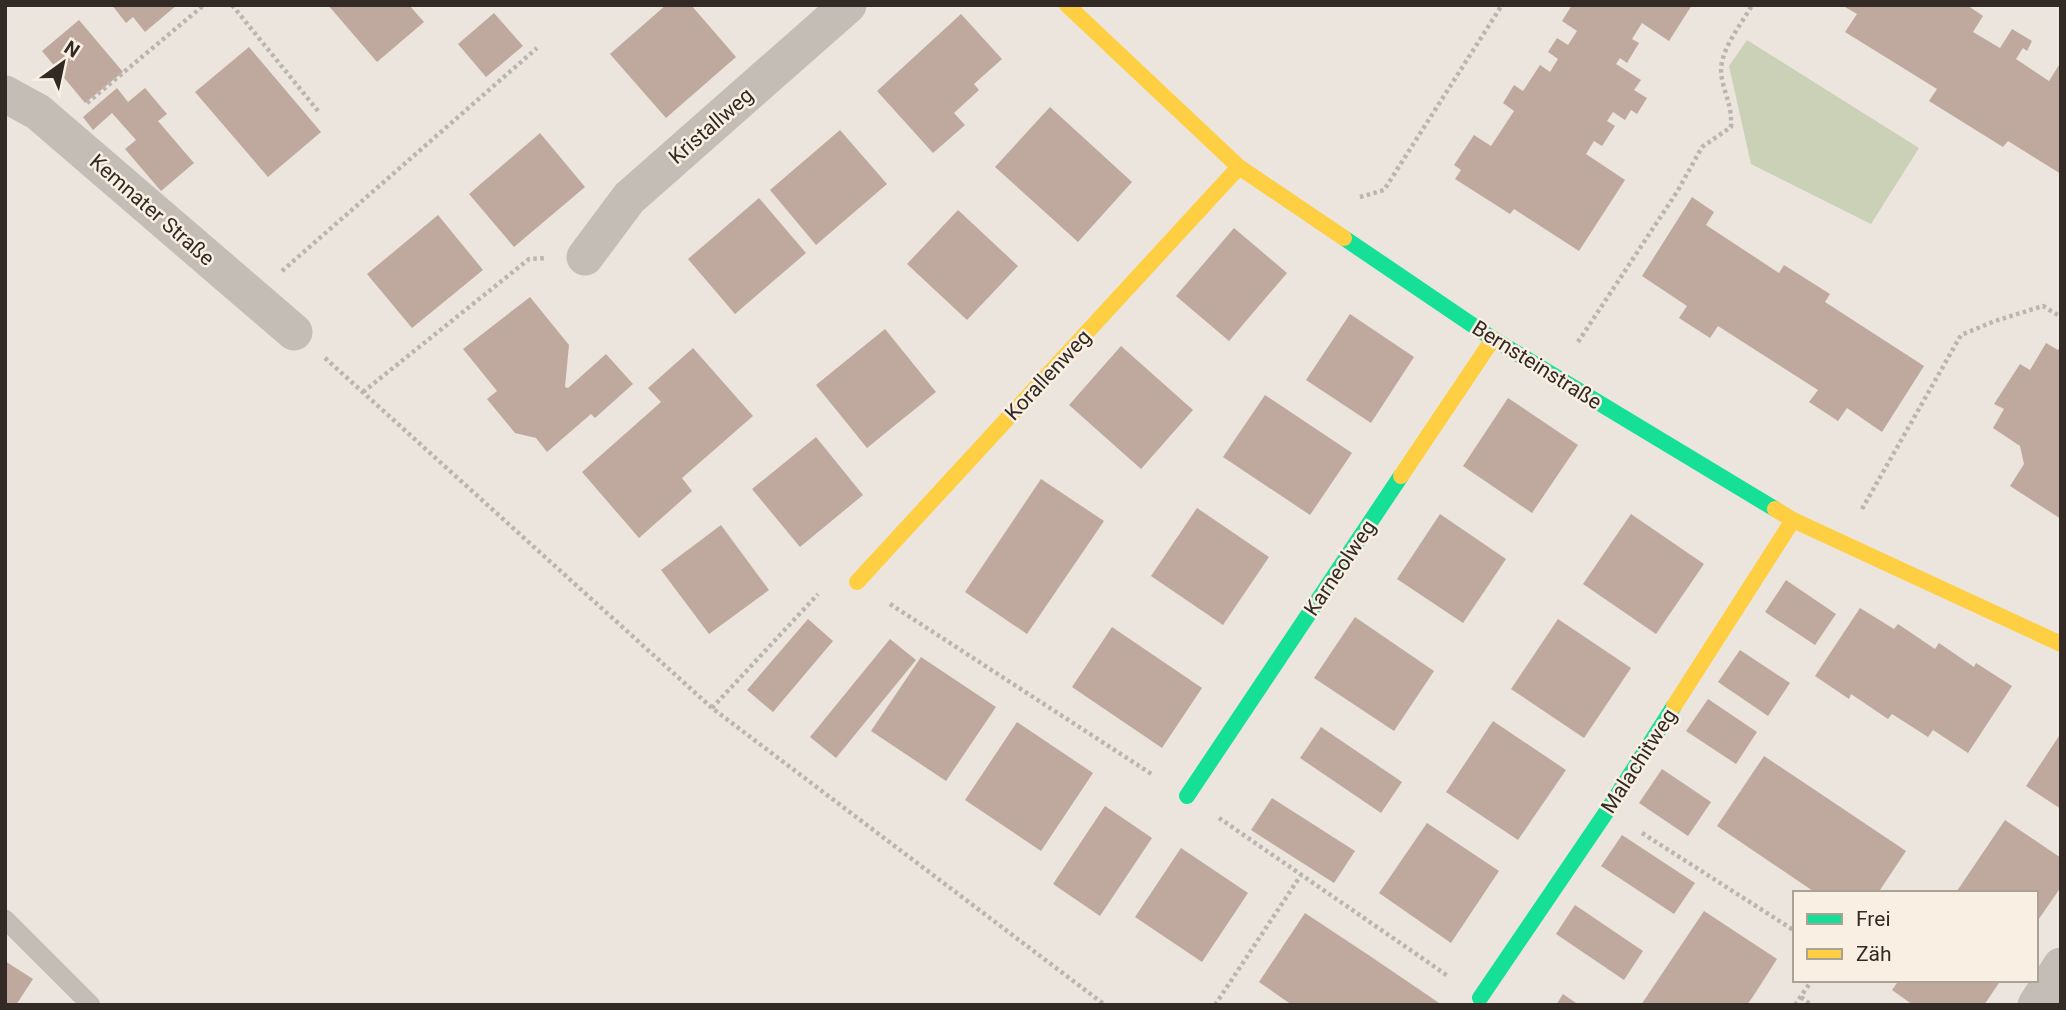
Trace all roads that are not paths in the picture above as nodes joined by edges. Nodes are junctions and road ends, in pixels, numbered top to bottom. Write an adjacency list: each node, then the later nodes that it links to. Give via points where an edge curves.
1 (848, 5): 5 (street, Kristallweg, via 629,198)
2 (1067, 5): 4 (street, Bernsteinstraße)
3 (5, 94): 6 (street, Kemnater Straße, via 38,112)
4 (1239, 167): 7 (street, Bernsteinstraße); 9 (street, Korallenweg)
5 (585, 257)
6 (294, 332)
7 (1493, 339): 8 (street, Bernsteinstraße); 11 (street, Karneolweg)
8 (1793, 520): 10 (street, Bernsteinstraße); 14 (street, Malachitweg, via 1607,811)
9 (857, 582)
10 (2061, 644)
11 (1186, 796)
12 (5, 919): 15 (lane)
13 (2061, 967): 16 (street)
14 (1480, 998)
15 (91, 1005)
16 (2036, 1005)

